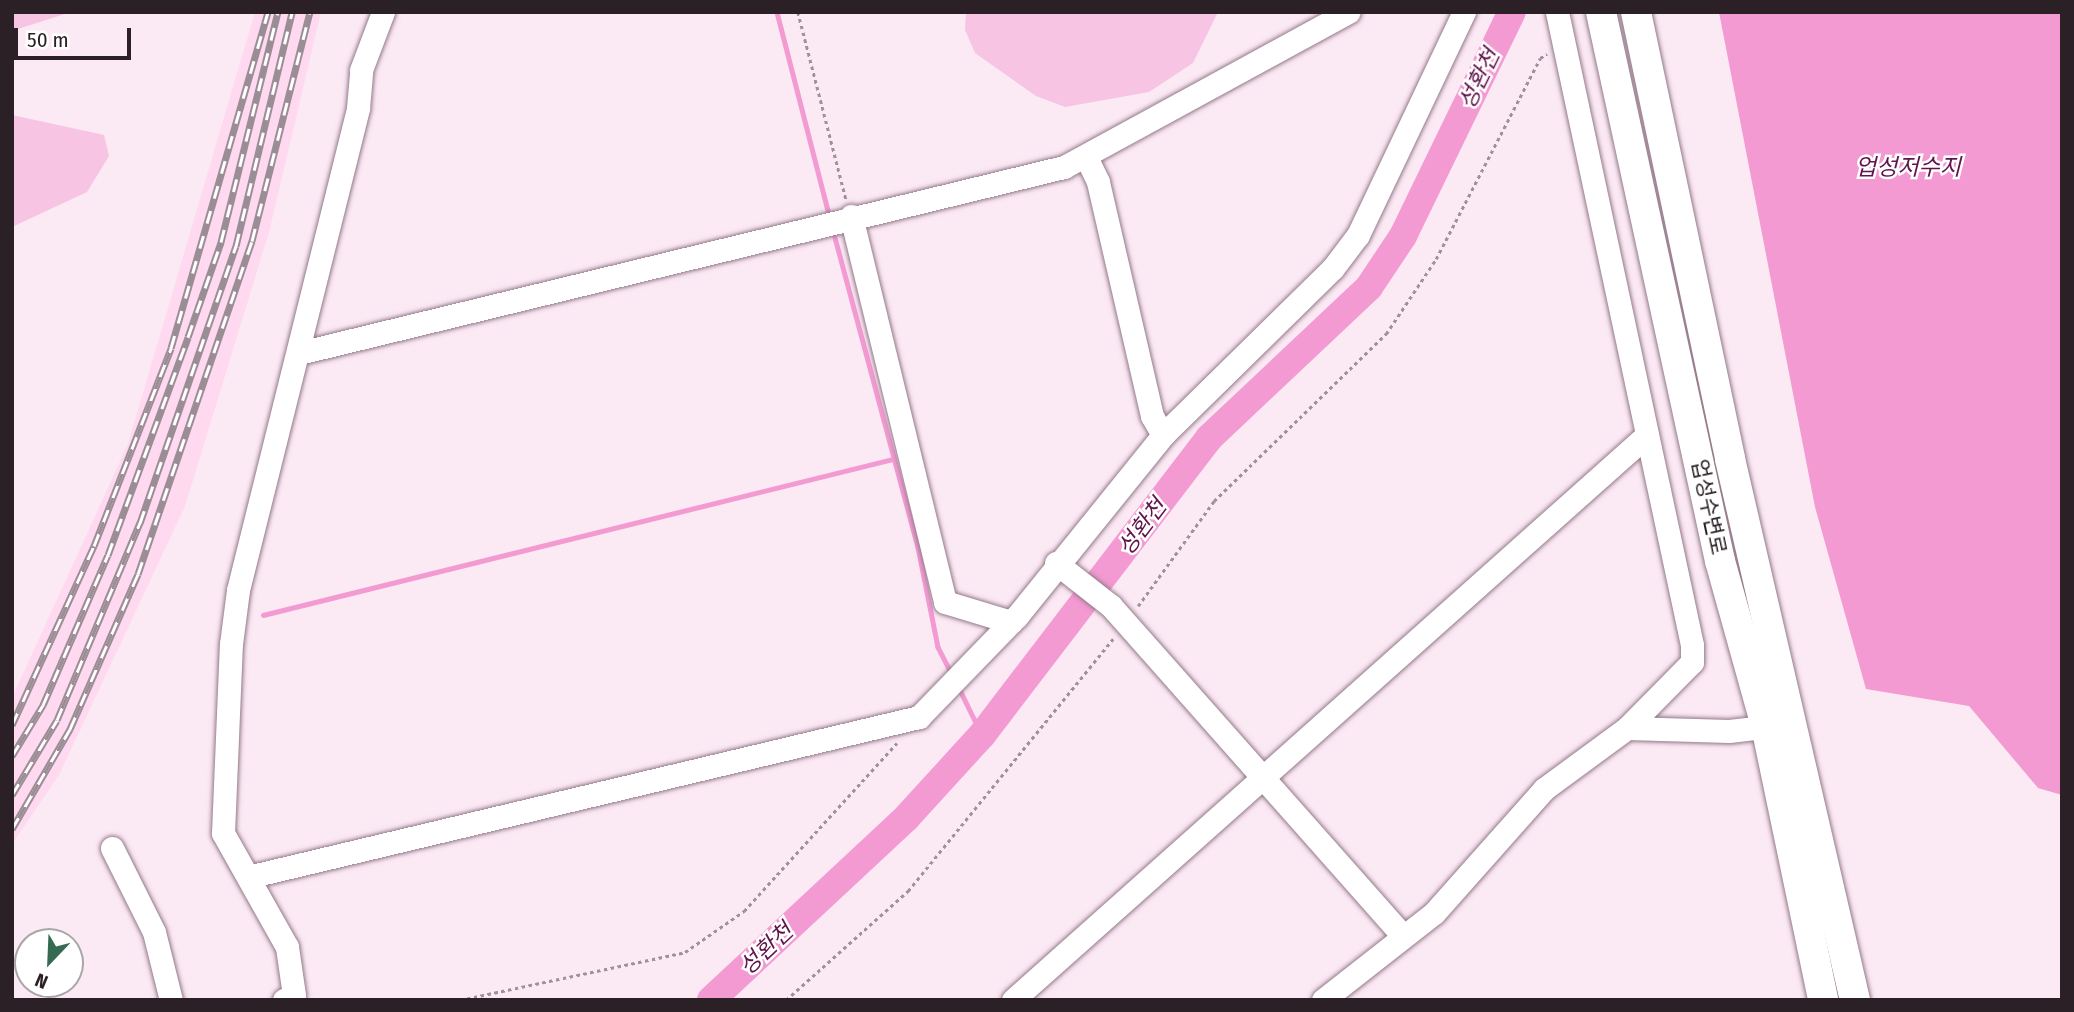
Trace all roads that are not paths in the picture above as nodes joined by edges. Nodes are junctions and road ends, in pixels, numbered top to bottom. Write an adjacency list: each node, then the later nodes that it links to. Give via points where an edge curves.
1 (383, 12): 9 (street, via 361,70 358,108)
2 (1348, 12): 7 (street)
3 (1464, 12): 10 (street, via 1358,235 1333,268)
4 (1558, 12): 11 (street)
5 (1601, 12): 14 (main road, 업성수변로, via 1720,561)
6 (1636, 12): 14 (main road, 업성수변로)
7 (1087, 159): 8 (street); 10 (street, via 1098,182 1152,416)
8 (837, 219): 9 (street); 13 (street, via 945,602)
9 (299, 353): 18 (street, via 238,590 231,643 223,824 229,851)
10 (1163, 435): 12 (street)
11 (1647, 435): 15 (street, via 1692,662); 16 (street)
12 (1056, 563): 13 (street); 16 (street, via 1118,614)
13 (1012, 622): 18 (street, via 932,708 909,722 897,720)
14 (1778, 725): 15 (street, via 1729,731); 24 (main road, 업성수변로); 25 (main road, 업성수변로, via 1818,824)
15 (1627, 728): 19 (street, via 1587,754 1516,815 1458,889)
16 (1263, 776): 19 (street); 22 (street)
17 (112, 848): 20 (street, via 154,932)
18 (252, 876): 21 (street, via 288,947 294,995)
19 (1402, 935): 23 (street)
20 (171, 1000)
21 (284, 1000)
22 (1013, 1000)
23 (1323, 1000)
24 (1823, 1000)
25 (1855, 1000)

